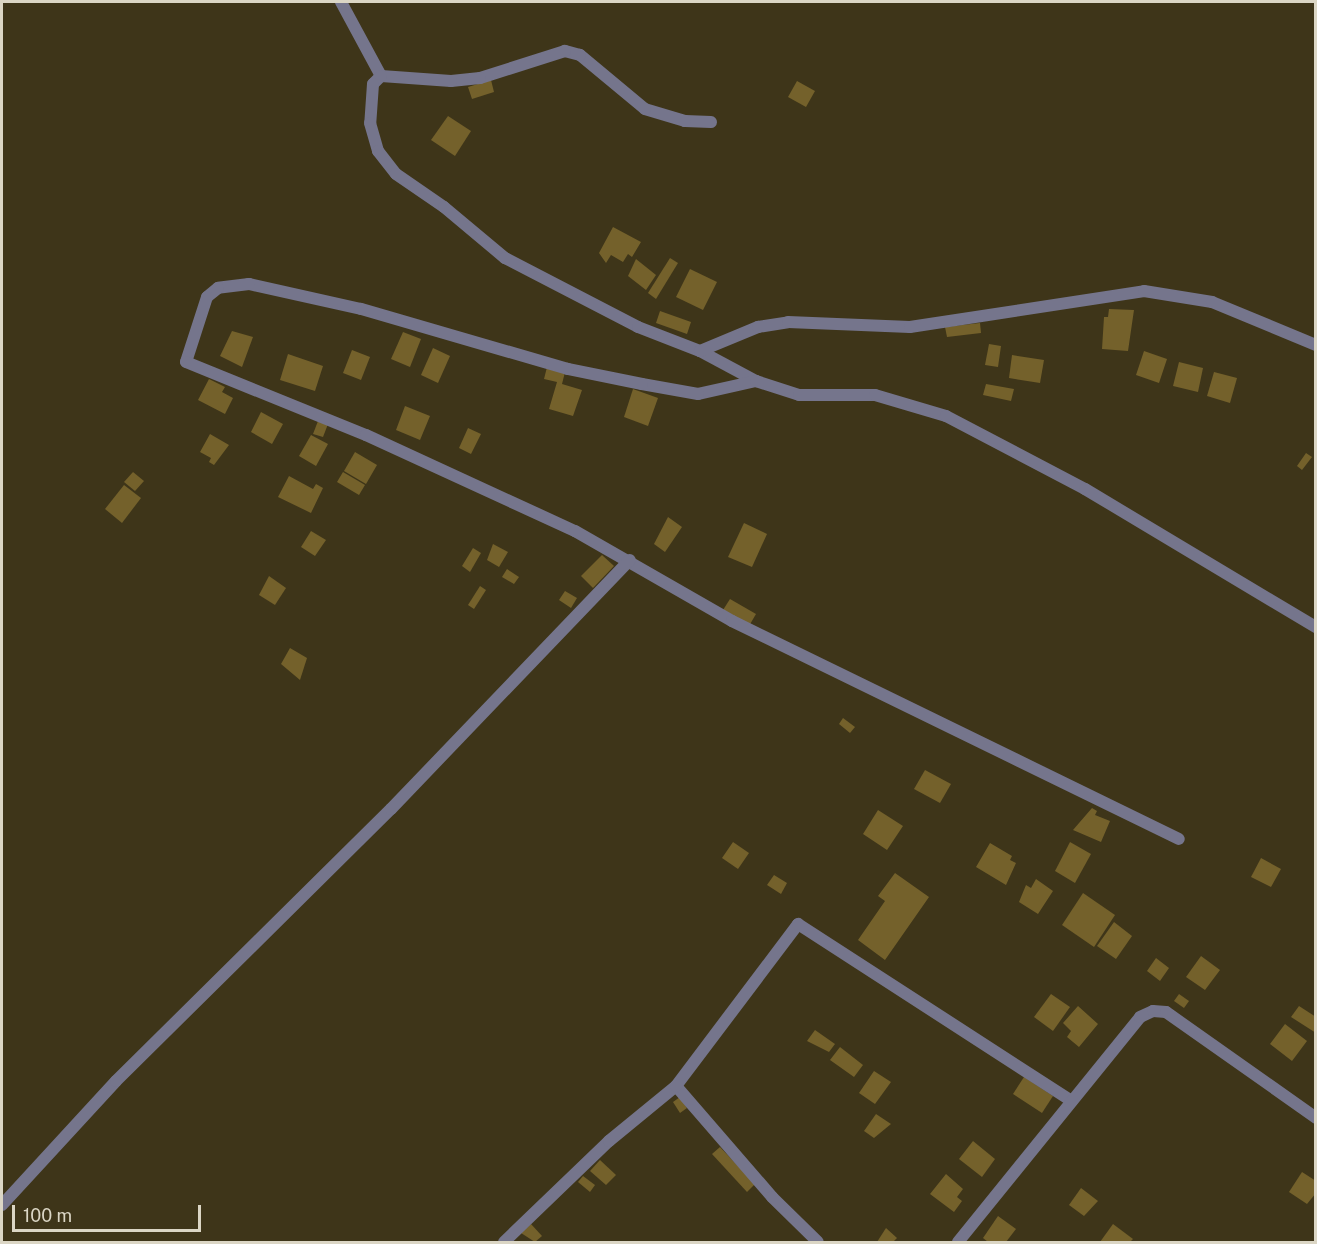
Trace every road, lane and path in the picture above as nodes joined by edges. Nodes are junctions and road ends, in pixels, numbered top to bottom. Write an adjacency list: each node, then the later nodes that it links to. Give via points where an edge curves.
1 (341, 2): 2 (street)
2 (381, 76): 3 (street, via 451,81 480,78 554,53 573,52 645,109 686,121); 5 (street, via 373,84 372,138 396,174 444,207 505,258 638,327)
3 (711, 122)
4 (1316, 345): 5 (street, via 1212,302 1144,291 910,327 788,322 758,327)
5 (700, 351): 6 (street)
6 (756, 381): 7 (street, via 710,393 681,391 568,369 292,292 230,284 207,297 186,362 366,435); 8 (street, via 799,395 875,395 946,416 1085,489)
7 (630, 560): 9 (street, via 732,621); 13 (street, via 391,809 116,1081)
8 (1316, 627)
9 (1179, 839)
10 (676, 1086): 11 (street, via 798,924); 14 (street, via 609,1141); 15 (street, via 771,1197)
11 (1072, 1101): 12 (street, via 1140,1017 1153,1011 1167,1012); 16 (street)
12 (1316, 1118)
13 (2, 1205)
14 (504, 1242)
15 (818, 1242)
16 (958, 1242)

